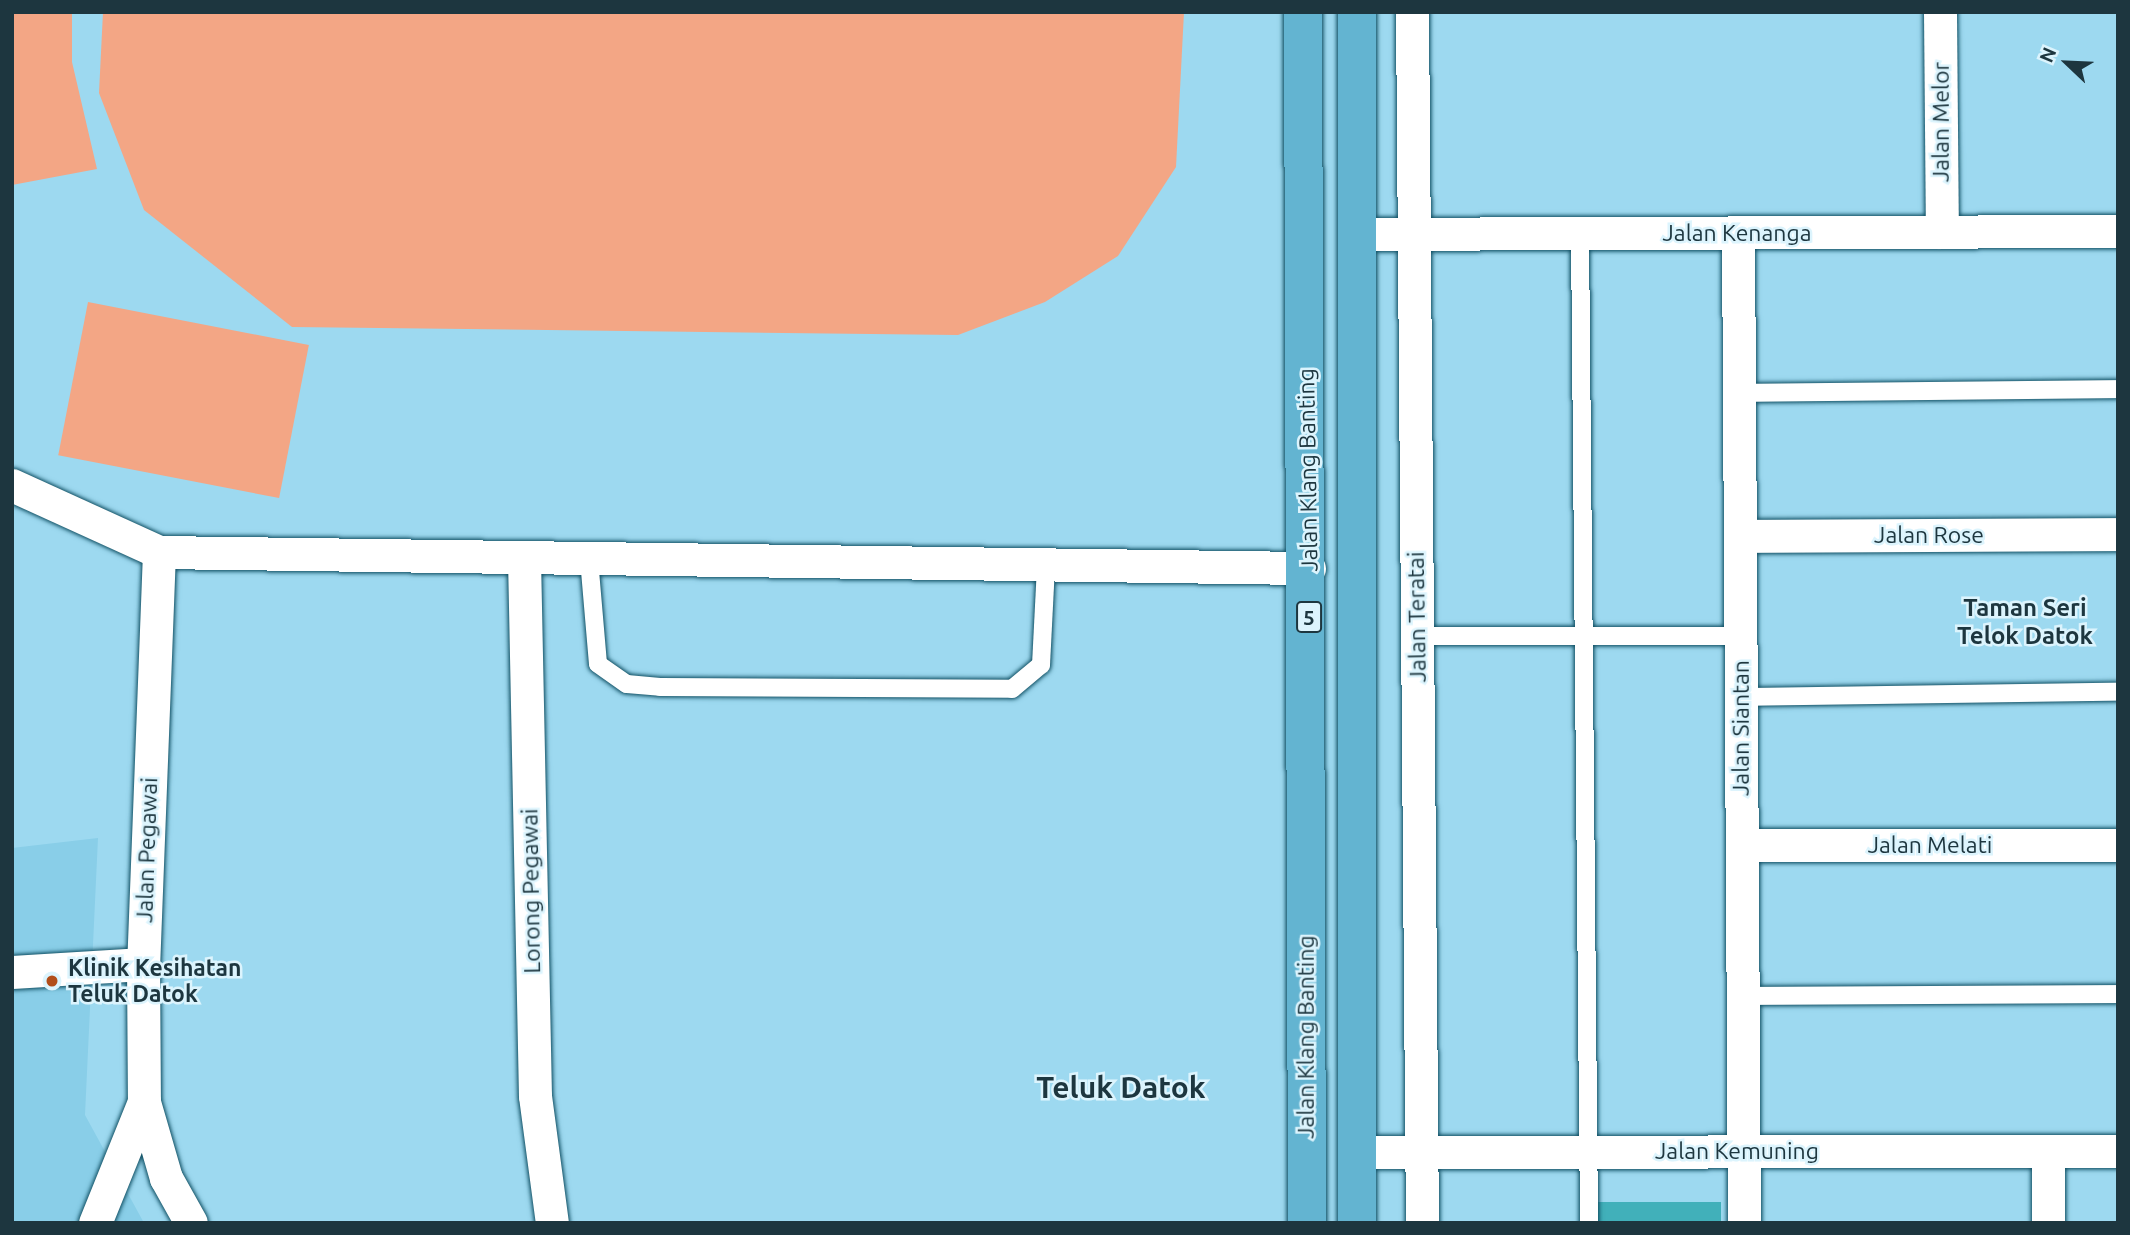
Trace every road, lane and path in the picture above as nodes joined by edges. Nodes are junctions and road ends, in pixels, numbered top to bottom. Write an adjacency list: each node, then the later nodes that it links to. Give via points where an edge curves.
1 (1303, 12): 20 (highway, Jalan Klang Banting / 5)
2 (1357, 12): 9 (highway, Jalan Klang Banting / 5)
3 (1412, 12): 10 (street, Jalan Teratai)
4 (1940, 12): 6 (street, Jalan Melor)
5 (2118, 231): 6 (street, Jalan Kenanga)
6 (1942, 232): 8 (street, Jalan Kenanga)
7 (1580, 233): 8 (street, Jalan Kenanga); 10 (street, Jalan Kenanga); 22 (lane)
8 (1738, 233): 12 (street, Jalan Siantan)
9 (1357, 234): 10 (street, Jalan Kenanga); 37 (highway, Jalan Klang Banting / 5)
10 (1412, 234): 21 (street, Jalan Teratai)
11 (2118, 389): 12 (lane)
12 (1739, 393): 15 (street, Jalan Siantan)
13 (12, 485): 16 (street)
14 (2118, 534): 15 (street, Jalan Rose)
15 (1740, 536): 23 (street, Jalan Siantan)
16 (159, 552): 17 (street); 28 (street, Jalan Pegawai)
17 (524, 558): 18 (street); 41 (street, Lorong Pegawai, via 534,1096)
18 (589, 559): 19 (street); 19 (lane, via 598,664 627,684 660,687 1012,689 1041,665)
19 (1046, 565): 20 (street)
20 (1310, 568): 42 (highway, Jalan Klang Banting / 5)
21 (1417, 636): 22 (lane); 33 (street, Jalan Teratai)
22 (1584, 636): 23 (lane); 34 (lane)
23 (1741, 636): 25 (street, Jalan Siantan)
24 (2118, 692): 25 (lane)
25 (1741, 697): 26 (street, Jalan Siantan)
26 (1742, 845): 27 (street, Jalan Melati); 31 (street, Jalan Siantan)
27 (2118, 845)
28 (143, 964): 29 (street); 32 (street, Jalan Pegawai)
29 (12, 972)
30 (2118, 994): 31 (lane)
31 (1743, 996): 35 (street, Jalan Siantan)
32 (144, 1102): 39 (street); 40 (street, Jalan Pegawai, via 166,1178)
33 (1422, 1151): 34 (street, Jalan Kemuning); 37 (street, Jalan Kemuning); 44 (street, Jalan Teratai)
34 (1588, 1151): 35 (street, Jalan Kemuning); 45 (lane)
35 (1744, 1151): 38 (street, Jalan Kemuning); 46 (street, Jalan Siantan)
36 (2118, 1151): 38 (street, Jalan Kemuning)
37 (1357, 1152): 43 (highway, Jalan Klang Banting / 5)
38 (2048, 1152): 47 (street)
39 (94, 1223)
40 (191, 1223)
41 (552, 1223)
42 (1307, 1223)
43 (1357, 1223)
44 (1422, 1223)
45 (1589, 1223)
46 (1744, 1223)
47 (2048, 1223)

